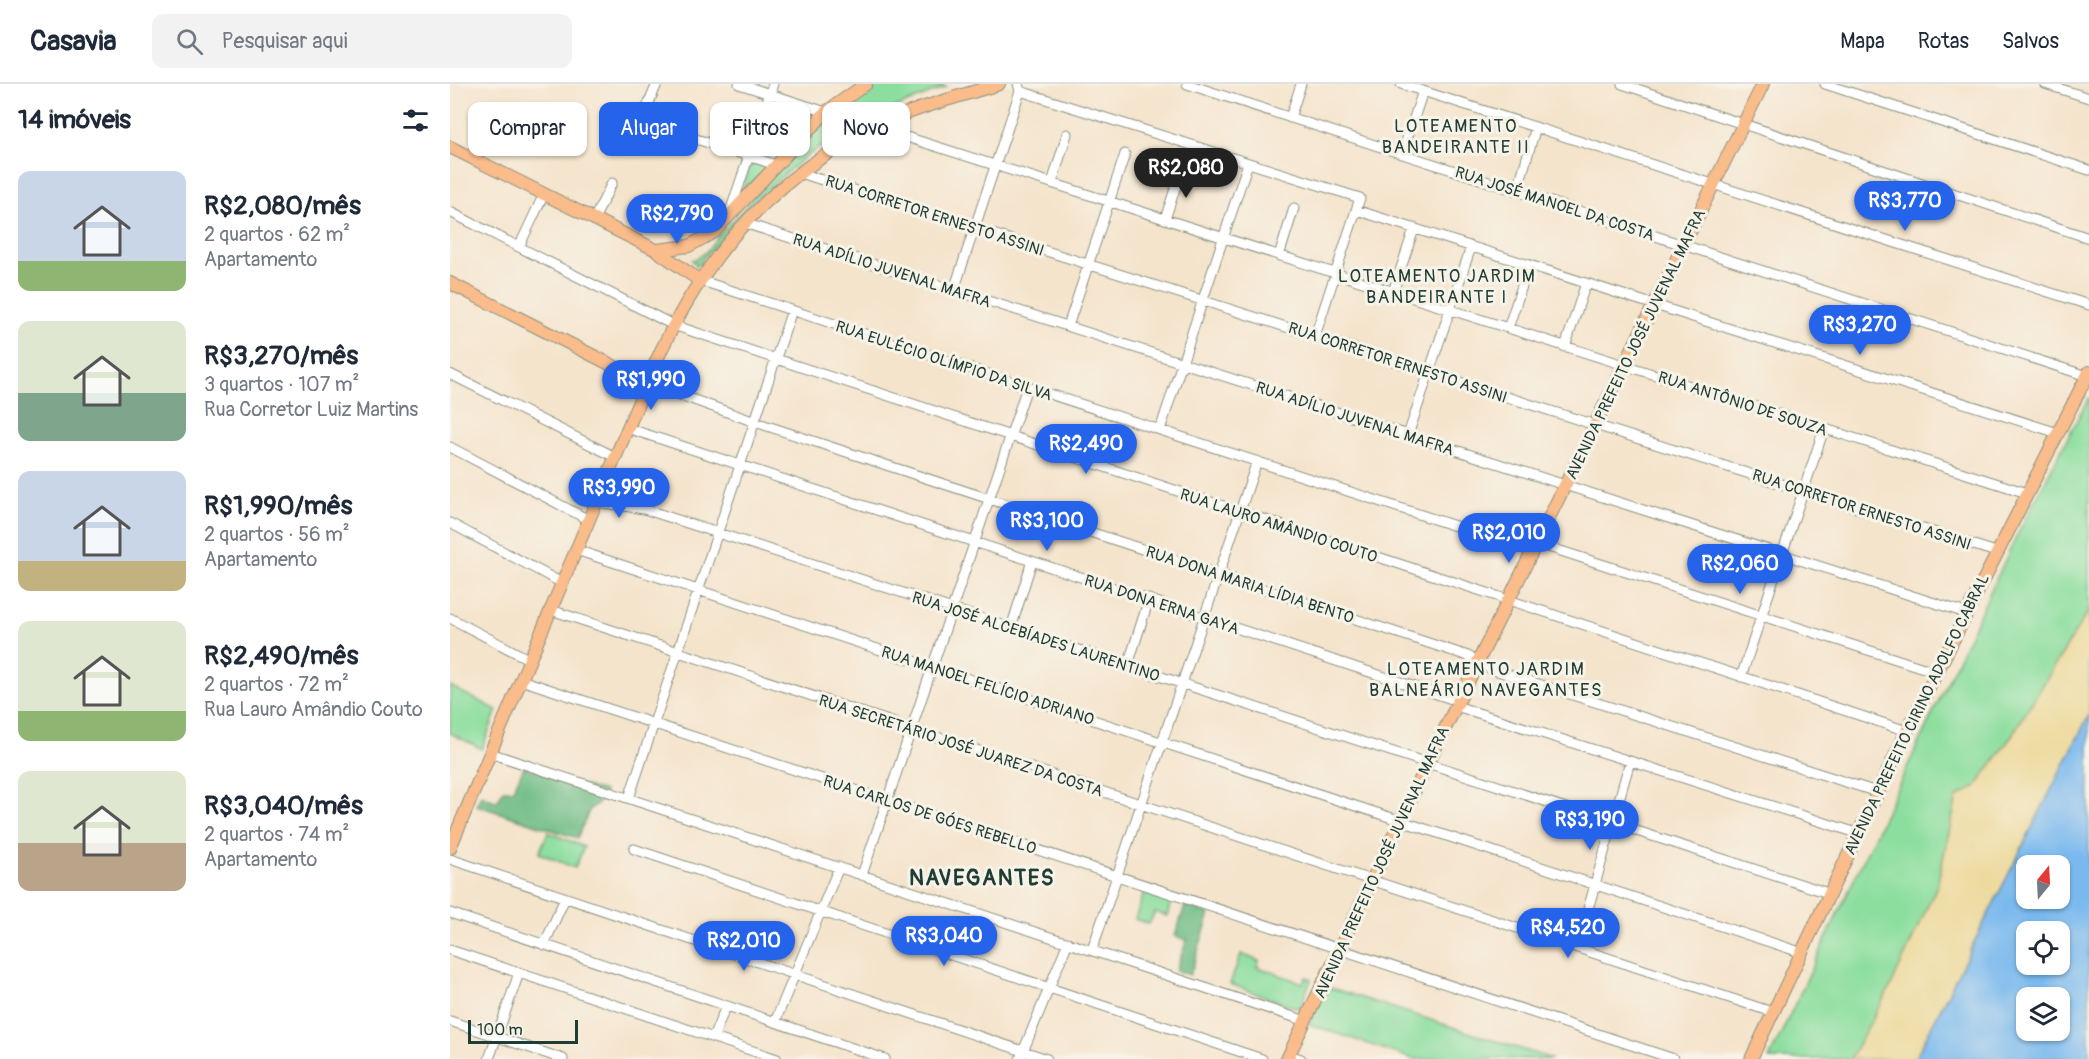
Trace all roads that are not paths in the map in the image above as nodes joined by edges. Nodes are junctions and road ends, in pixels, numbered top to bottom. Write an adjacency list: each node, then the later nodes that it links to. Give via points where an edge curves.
1 (657, 84): 27 (street, via 641,121)
2 (739, 84): 15 (street)
3 (773, 84): 15 (street)
4 (866, 84): 18 (main road)
5 (999, 84): 20 (main road)
6 (1187, 84): 22 (street, RUA JOSÉ MANOEL DA COSTA)
7 (1301, 84): 22 (street)
8 (1401, 84): 14 (street)
9 (1622, 84): 23 (street)
10 (1763, 84): 23 (main road, AVENIDA PREFEITO JOSÉ JUVENAL MAFRA)
11 (1825, 84): 36 (street)
12 (2045, 84): 16 (street)
13 (1019, 88): 33 (street); 35 (street)
14 (1423, 91): 24 (street); 30 (street)
15 (770, 94): 17 (street); 19 (street)
16 (2089, 98)
17 (767, 102)
18 (840, 102)
19 (822, 111)
20 (910, 112)
21 (822, 116): 34 (main road)
22 (1290, 118): 30 (street, RUA JOSÉ MANOEL DA COSTA)
23 (1744, 124): 41 (main road, AVENIDA PREFEITO JOSÉ JUVENAL MAFRA); 56 (street)
24 (1536, 127): 41 (street); 42 (street)
25 (1067, 134): 40 (street)
26 (910, 138): 35 (street, RUA ANTÔNIO DE SOUZA)
27 (710, 143)
28 (450, 147): 43 (main road)
29 (1125, 154): 44 (street)
30 (1402, 154): 42 (street, RUA JOSÉ MANOEL DA COSTA)
31 (749, 156): 34 (street); 50 (street)
32 (826, 156): 38 (main road)
33 (1248, 163): 47 (street, via 1360,198); 55 (street)
34 (777, 165): 50 (main road)
35 (995, 165): 40 (street, RUA ANTÔNIO DE SOUZA); 53 (street)
36 (2089, 170)
37 (1181, 171): 51 (street)
38 (800, 173): 52 (main road); 53 (street, RUA CORRETOR ERNESTO ASSINI)
39 (612, 183): 49 (street)
40 (1052, 183): 44 (street, RUA ANTÔNIO DE SOUZA)
41 (1714, 185): 57 (main road, AVENIDA PREFEITO JOSÉ JUVENAL MAFRA); 72 (street)
42 (1517, 191): 57 (street, RUA JOSÉ MANOEL DA COSTA)
43 (544, 194): 49 (main road); 58 (street)
44 (1109, 202): 51 (street, RUA ANTÔNIO DE SOUZA); 62 (street)
45 (699, 208): 50 (street)
46 (1294, 208): 61 (street)
47 (1356, 210): 54 (street); 64 (street)
48 (450, 212): 58 (street, RUA LAURO AMÂNDIO COUTO)
49 (594, 219): 60 (main road)
50 (728, 219): 60 (main road, via 689,246)
51 (1165, 219): 55 (street, RUA ANTÔNIO DE SOUZA)
52 (744, 223): 65 (main road); 68 (street, RUA ADÍLIO JUVENAL MAFRA)
53 (974, 228): 62 (street, RUA CORRETOR ERNESTO ASSINI); 68 (street)
54 (1414, 229): 59 (street); 69 (street)
55 (1223, 238): 61 (street, RUA ANTÔNIO DE SOUZA); 70 (street)
56 (2089, 238)
57 (1684, 245): 71 (main road, AVENIDA PREFEITO JOSÉ JUVENAL MAFRA); 85 (street, RUA JOSÉ MANOEL DA COSTA)
58 (519, 247): 75 (street, RUA LAURO AMÂNDIO COUTO)
59 (1471, 247): 63 (street); 74 (street)
60 (656, 250): 65 (main road)
61 (1279, 256): 64 (street, RUA ANTÔNIO DE SOUZA)
62 (1089, 264): 70 (street, RUA CORRETOR ERNESTO ASSINI); 76 (street)
63 (1529, 265): 67 (street); 77 (street)
64 (1335, 273): 69 (street, RUA ANTÔNIO DE SOUZA); 78 (street)
65 (699, 280): 73 (street, RUA EULÉCIO OLÍMPIO DA SILVA); 75 (main road)
66 (450, 283): 86 (main road)
67 (1586, 283): 71 (street); 79 (street)
68 (954, 290): 76 (street, RUA ADÍLIO JUVENAL MAFRA)
69 (1393, 292): 74 (street, RUA ANTÔNIO DE SOUZA)
70 (1202, 300): 78 (street, RUA CORRETOR ERNESTO ASSINI); 81 (street)
71 (1654, 305): 82 (main road, AVENIDA PREFEITO JOSÉ JUVENAL MAFRA); 93 (street)
72 (2089, 305)
73 (792, 310): 80 (street); 87 (street, RUA EULÉCIO OLÍMPIO DA SILVA)
74 (1450, 310): 77 (street, RUA ANTÔNIO DE SOUZA); 83 (street)
75 (673, 325): 80 (street, RUA LAURO AMÂNDIO COUTO); 86 (main road)
76 (1068, 326): 81 (street, RUA ADÍLIO JUVENAL MAFRA)
77 (1508, 328): 79 (street, RUA ANTÔNIO DE SOUZA)
78 (1315, 336): 83 (street, RUA CORRETOR ERNESTO ASSINI)
79 (1565, 346): 82 (street, RUA ANTÔNIO DE SOUZA)
80 (776, 359): 88 (street); 95 (street, RUA LAURO AMÂNDIO COUTO)
81 (1182, 363): 92 (street); 94 (street, RUA ADÍLIO JUVENAL MAFRA)
82 (1624, 365): 89 (main road, AVENIDA PREFEITO JOSÉ JUVENAL MAFRA); 91 (street, RUA ANTÔNIO DE SOUZA)
83 (1429, 372): 89 (street, RUA CORRETOR ERNESTO ASSINI); 94 (street)
84 (450, 374): 97 (street)
85 (2088, 374): 93 (main road, AVENIDA PREFEITO CIRINO ADOLFO CABRAL)
86 (647, 382): 88 (street, RUA DONA MARIA LÍDIA BENTO); 90 (main road)
87 (1027, 387): 92 (street, RUA EULÉCIO OLÍMPIO DA SILVA); 95 (street)
88 (755, 422): 99 (street); 104 (street, RUA DONA MARIA LÍDIA BENTO)
89 (1595, 425): 101 (main road, AVENIDA PREFEITO JOSÉ JUVENAL MAFRA); 102 (street, RUA CORRETOR ERNESTO ASSINI)
90 (627, 429): 97 (main road); 99 (street, RUA DONA ERNA GAYA)
91 (1824, 429): 102 (street); 103 (street, RUA ANTÔNIO DE SOUZA)
92 (1160, 430): 98 (street, RUA EULÉCIO OLÍMPIO DA SILVA)
93 (2058, 433): 103 (main road, AVENIDA PREFEITO CIRINO ADOLFO CABRAL)
94 (1408, 435): 101 (street, RUA ADÍLIO JUVENAL MAFRA)
95 (1011, 436): 104 (street); 107 (street, RUA LAURO AMÂNDIO COUTO)
96 (450, 447): 108 (street)
97 (615, 457): 100 (main road)
98 (1257, 461): 107 (street); 112 (street, RUA EULÉCIO OLÍMPIO DA SILVA)
99 (740, 466): 110 (street); 111 (street, RUA DONA ERNA GAYA)
100 (607, 478): 105 (main road); 106 (street, RUA JOSÉ ALCEBÍADES LAURENTINO)
101 (1565, 485): 112 (main road, AVENIDA PREFEITO JOSÉ JUVENAL MAFRA); 115 (street, RUA ADÍLIO JUVENAL MAFRA)
102 (1803, 491): 114 (street, RUA CORRETOR ERNESTO ASSINI); 115 (street)
103 (2027, 493): 114 (main road, AVENIDA PREFEITO CIRINO ADOLFO CABRAL)
104 (989, 499): 111 (street); 117 (street, RUA DONA MARIA LÍDIA BENTO)
105 (597, 502): 106 (street, RUA JOSÉ ALCEBÍADES LAURENTINO); 108 (main road)
106 (644, 508): 110 (street, RUA JOSÉ ALCEBÍADES LAURENTINO)
107 (1240, 512): 117 (street); 121 (street, RUA LAURO AMÂNDIO COUTO)
108 (589, 520): 113 (main road)
109 (450, 523): 118 (street)
110 (718, 532): 119 (street); 122 (street, RUA JOSÉ ALCEBÍADES LAURENTINO)
111 (975, 542): 116 (street, RUA DONA ERNA GAYA); 122 (street)
112 (1534, 547): 121 (main road, AVENIDA PREFEITO JOSÉ JUVENAL MAFRA); 125 (street, RUA EULÉCIO OLÍMPIO DA SILVA)
113 (576, 550): 118 (main road); 119 (street, RUA MANOEL FELÍCIO ADRIANO)
114 (1996, 552): 124 (main road, AVENIDA PREFEITO CIRINO ADOLFO CABRAL)
115 (1782, 554): 124 (street, RUA ADÍLIO JUVENAL MAFRA); 125 (street)
116 (1032, 561): 120 (street, RUA DONA ERNA GAYA); 128 (street)
117 (1219, 574): 127 (street); 131 (street, RUA DONA MARIA LÍDIA BENTO)
118 (562, 583): 123 (main road)
119 (699, 590): 129 (street); 133 (street, RUA MANOEL FELÍCIO ADRIANO)
120 (1149, 599): 127 (street, RUA DONA ERNA GAYA); 132 (street)
121 (1508, 600): 131 (main road, AVENIDA PREFEITO JOSÉ JUVENAL MAFRA); 135 (street, RUA LAURO AMÂNDIO COUTO)
122 (952, 608): 128 (street, RUA JOSÉ ALCEBÍADES LAURENTINO); 133 (street)
123 (551, 610): 129 (street, RUA SECRETÁRIO JOSÉ JUAREZ DA COSTA); 130 (main road)
124 (1966, 613): 134 (main road, AVENIDA PREFEITO CIRINO ADOLFO CABRAL)
125 (1761, 616): 134 (street, RUA EULÉCIO OLÍMPIO DA SILVA); 135 (street)
126 (450, 618): 130 (street)
127 (1204, 618): 137 (street); 138 (street, RUA DONA ERNA GAYA)
128 (1011, 628): 132 (street, RUA JOSÉ ALCEBÍADES LAURENTINO)
129 (678, 651): 139 (street); 140 (street, RUA SECRETÁRIO JOSÉ JUAREZ DA COSTA)
130 (530, 660): 136 (main road)
131 (1478, 661): 138 (main road, AVENIDA PREFEITO JOSÉ JUVENAL MAFRA); 146 (street, RUA DONA MARIA LÍDIA BENTO, via 1491,669)
132 (1128, 665): 137 (street, RUA JOSÉ ALCEBÍADES LAURENTINO)
133 (932, 667): 140 (street); 142 (street, RUA MANOEL FELÍCIO ADRIANO)
134 (1936, 672): 141 (main road, AVENIDA PREFEITO CIRINO ADOLFO CABRAL)
135 (1741, 677): 141 (street, RUA LAURO AMÂNDIO COUTO)
136 (521, 680): 139 (street, RUA CARLOS DE GÓES REBELLO); 143 (main road)
137 (1182, 683): 142 (street); 145 (street, RUA JOSÉ ALCEBÍADES LAURENTINO)
138 (1457, 703): 144 (street, RUA DONA ERNA GAYA); 145 (main road, AVENIDA PREFEITO JOSÉ JUVENAL MAFRA)
139 (654, 723): 147 (street); 148 (street, RUA CARLOS DE GÓES REBELLO)
140 (911, 728): 148 (street); 149 (street, RUA SECRETÁRIO JOSÉ JUAREZ DA COSTA)
141 (1907, 731): 146 (main road, AVENIDA PREFEITO CIRINO ADOLFO CABRAL)
142 (1162, 742): 149 (street); 150 (street, RUA MANOEL FELÍCIO ADRIANO)
143 (490, 753): 147 (street); 153 (main road)
144 (1630, 761): 151 (street); 152 (street, RUA DONA ERNA GAYA)
145 (1428, 763): 150 (main road, AVENIDA PREFEITO JOSÉ JUVENAL MAFRA); 151 (street, RUA JOSÉ ALCEBÍADES LAURENTINO)
146 (1877, 792): 152 (main road, AVENIDA PREFEITO CIRINO ADOLFO CABRAL)
147 (629, 798): 156 (street)
148 (887, 800): 157 (street); 158 (street, RUA CARLOS DE GÓES REBELLO)
149 (1141, 804): 158 (street); 159 (street, RUA SECRETÁRIO JOSÉ JUAREZ DA COSTA)
150 (1400, 821): 159 (main road, AVENIDA PREFEITO JOSÉ JUVENAL MAFRA); 160 (street, RUA MANOEL FELÍCIO ADRIANO)
151 (1612, 823): 160 (street); 161 (street, RUA JOSÉ ALCEBÍADES LAURENTINO)
152 (1857, 833): 161 (main road, AVENIDA PREFEITO CIRINO ADOLFO CABRAL)
153 (450, 848)
154 (634, 849): 163 (street)
155 (450, 859): 162 (street)
156 (838, 867): 157 (street); 163 (street)
157 (862, 874): 165 (street)
158 (1117, 876): 168 (street, RUA CARLOS DE GÓES REBELLO); 170 (street)
159 (1372, 880): 167 (street, RUA SECRETÁRIO JOSÉ JUAREZ DA COSTA); 168 (main road, AVENIDA PREFEITO JOSÉ JUVENAL MAFRA)
160 (1594, 885): 167 (street); 171 (street, RUA MANOEL FELÍCIO ADRIANO)
161 (1828, 893): 171 (main road, AVENIDA PREFEITO CIRINO ADOLFO CABRAL)
162 (565, 898): 166 (street); 173 (street)
163 (820, 912): 173 (street); 174 (street)
164 (450, 913): 166 (street)
165 (1068, 942): 170 (street); 174 (street)
166 (544, 945): 175 (street)
167 (1577, 948): 176 (street, RUA SECRETÁRIO JOSÉ JUAREZ DA COSTA)
168 (1339, 949): 177 (main road, AVENIDA PREFEITO JOSÉ JUVENAL MAFRA); 191 (street, RUA CARLOS DE GÓES REBELLO)
169 (450, 950): 172 (street)
170 (1092, 950): 177 (street)
171 (1800, 952): 176 (main road, AVENIDA PREFEITO CIRINO ADOLFO CABRAL)
172 (519, 973): 180 (street); 181 (street)
173 (794, 974): 179 (street); 183 (street)
174 (1049, 988): 183 (street); 190 (street)
175 (726, 1006): 179 (street); 181 (street)
176 (1772, 1012): 192 (main road, AVENIDA PREFEITO CIRINO ADOLFO CABRAL)
177 (1306, 1020): 184 (main road, AVENIDA PREFEITO JOSÉ JUVENAL MAFRA)
178 (450, 1021): 180 (street)
179 (775, 1022): 188 (street)
180 (497, 1037): 185 (street); 186 (street)
181 (713, 1038): 182 (street)
182 (754, 1055): 187 (street)
183 (1022, 1055): 189 (street)
184 (1292, 1058)
185 (489, 1059)
186 (563, 1059)
187 (777, 1059)
188 (885, 1059)
189 (1047, 1059)
190 (1262, 1059)
191 (1674, 1059)
192 (1751, 1059)

